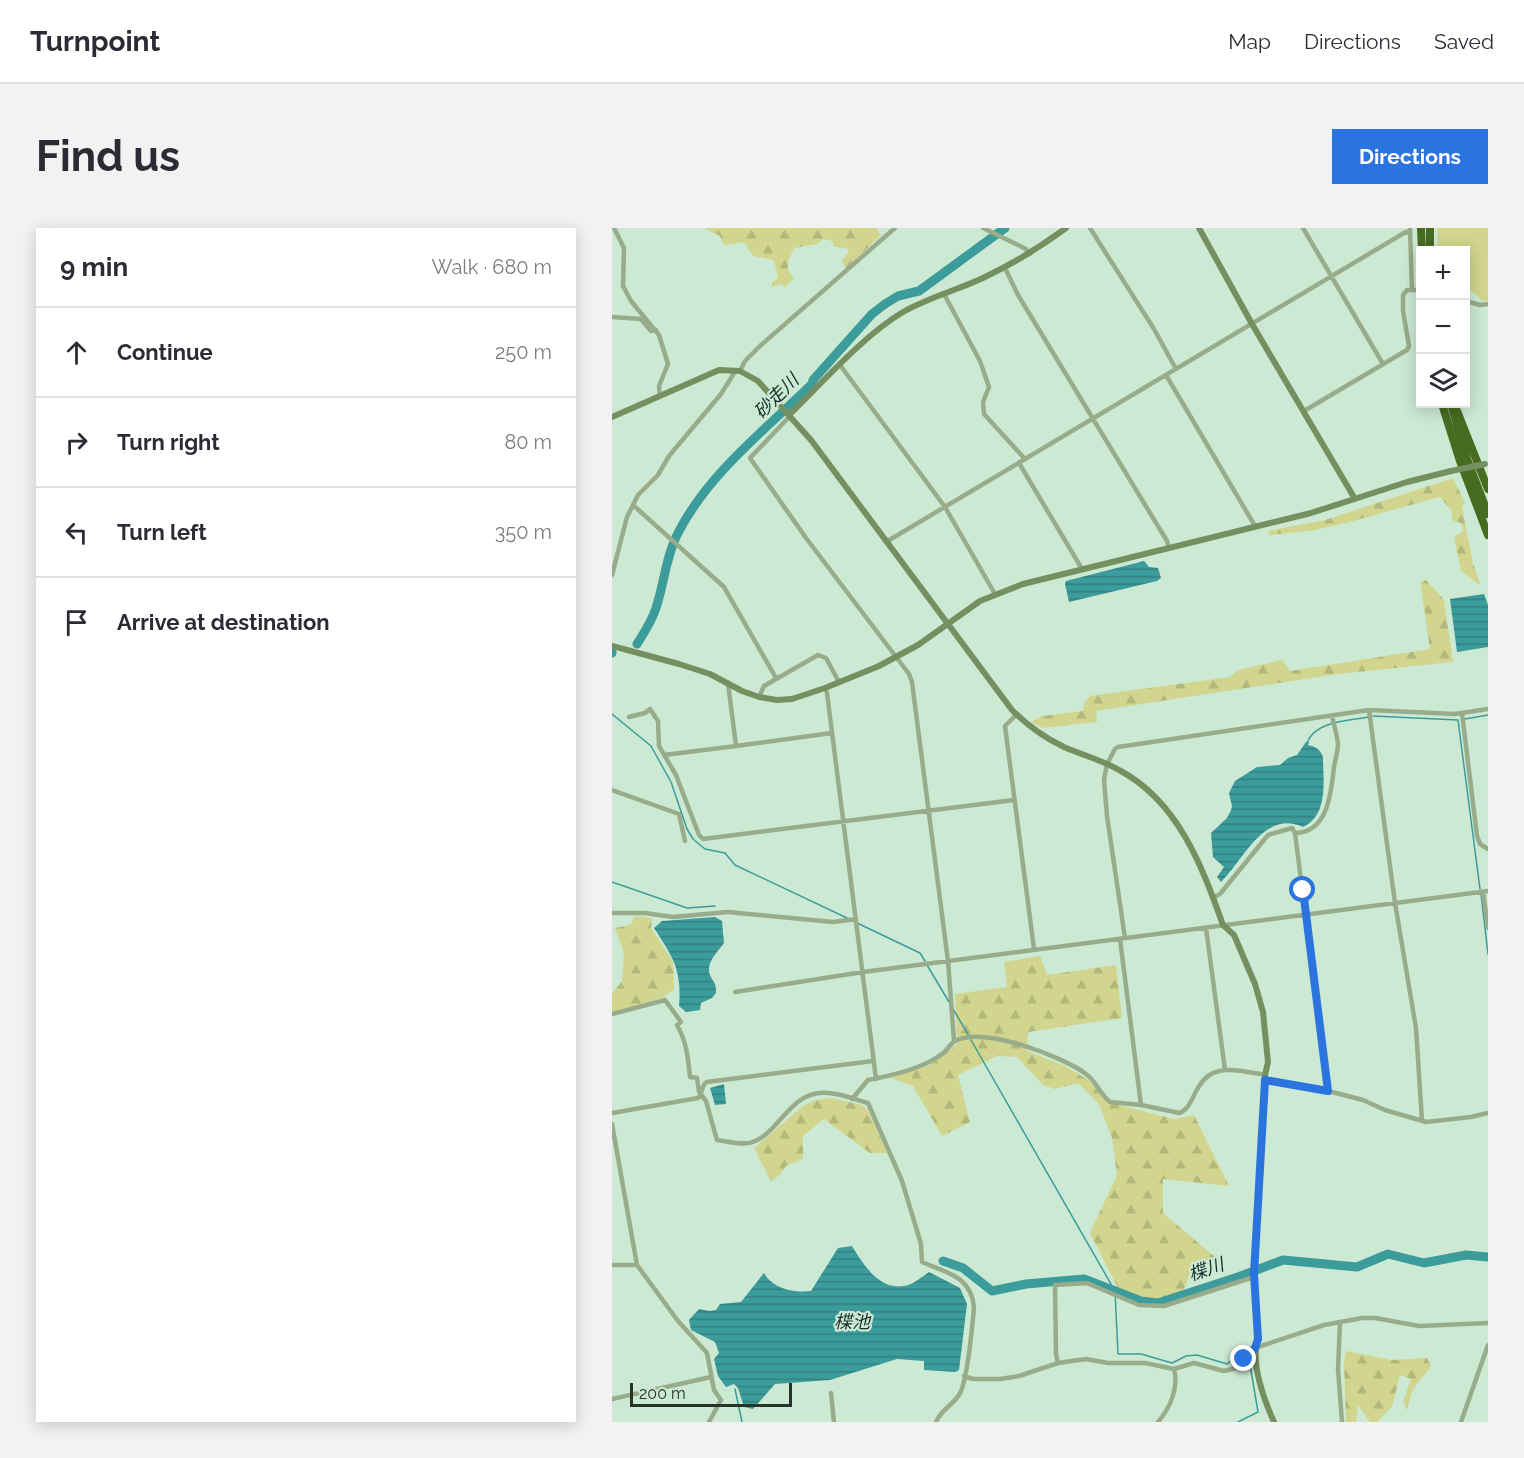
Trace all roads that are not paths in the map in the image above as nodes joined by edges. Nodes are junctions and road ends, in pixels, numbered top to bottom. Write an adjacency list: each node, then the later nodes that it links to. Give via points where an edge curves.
1 (614, 228): 22 (street, via 624,249 623,286)
2 (895, 228): 26 (street, via 761,345)
3 (983, 228): 14 (street)
4 (1066, 228): 14 (street)
5 (1090, 228): 25 (street)
6 (1199, 228): 21 (street)
7 (1303, 228): 16 (street)
8 (1421, 228): 12 (highway)
9 (1430, 228): 13 (highway)
10 (1402, 230): 11 (street); 16 (street)
11 (1410, 230): 23 (street, via 1415,290 1405,292 1403,299 1409,346)
12 (1422, 246)
13 (1430, 246)
14 (1030, 254): 15 (street)
15 (1005, 268): 17 (street); 35 (street)
16 (1331, 277): 21 (street); 23 (street)
17 (944, 294): 24 (street, via 896,317); 36 (street, via 980,361 989,387 983,402 984,414)
18 (1470, 302): 19 (street)
19 (1488, 304)
20 (612, 317): 22 (street, via 641,319 651,331)
21 (1252, 324): 25 (street); 32 (street)
22 (656, 330): 28 (street, via 668,364 659,386)
23 (1383, 364): 32 (street)
24 (840, 365): 33 (street); 42 (street)
25 (1176, 369): 27 (street)
26 (738, 370): 28 (street, via 719,370); 33 (street, via 758,381); 41 (street)
27 (1167, 375): 35 (street); 44 (street)
28 (660, 396): 34 (street)
29 (1443, 408): 45 (highway)
30 (1454, 408): 43 (highway, via 1467,459)
31 (1455, 408): 39 (highway)
32 (1304, 411): 40 (street)
33 (788, 412): 46 (street); 55 (street, via 750,458)
34 (612, 417)
35 (1093, 418): 36 (street); 49 (street)
36 (1025, 459): 37 (street)
37 (1019, 463): 42 (street); 50 (street)
38 (1486, 464): 40 (street, bridge, via 1407,482)
39 (1488, 489)
40 (1355, 499): 44 (street)
41 (633, 505): 48 (street); 56 (street, via 719,581)
42 (945, 507): 46 (street); 52 (street)
43 (1488, 514)
44 (1255, 526): 49 (street)
45 (1488, 535)
46 (886, 542): 53 (street)
47 (612, 548): 48 (street)
48 (620, 548): 51 (street)
49 (1169, 548): 50 (street)
50 (1082, 569): 52 (street)
51 (612, 575)
52 (995, 594): 53 (street)
53 (946, 625): 55 (street); 64 (street)
54 (612, 646): 58 (street, via 679,664)
55 (896, 657): 57 (street); 73 (street, via 912,682)
56 (776, 678): 57 (street, via 821,656 828,661); 60 (street, via 763,687)
57 (838, 682): 59 (street)
58 (728, 683): 60 (street); 68 (street)
59 (825, 688): 60 (street, via 785,700); 67 (street)
60 (759, 697)
61 (1369, 710): 63 (street); 65 (street); 80 (street)
62 (1488, 710): 63 (street)
63 (1462, 713): 77 (street, via 1477,836)
64 (1016, 715): 70 (street, via 1051,740); 72 (street, via 1005,726)
65 (1332, 716): 70 (street, via 1118,747); 75 (street, via 1338,745 1326,808 1313,829)
66 (629, 717): 69 (street, via 650,709 658,721 659,746)
67 (832, 733): 68 (street); 74 (street)
68 (736, 746): 69 (street)
69 (664, 754): 74 (street, via 703,839)
70 (1107, 764): 79 (street, via 1142,784 1169,811 1189,842); 87 (street, via 1107,816)
71 (612, 790): 76 (street, via 681,813)
72 (1014, 800): 73 (street); 88 (street)
73 (929, 810): 74 (street); 89 (street)
74 (843, 822): 83 (street)
75 (1295, 833): 79 (street, via 1292,828 1268,835 1220,894); 82 (street)
76 (685, 841)
77 (1488, 849)
78 (1486, 892): 80 (street); 86 (street)
79 (1212, 898): 84 (street)
80 (1395, 903): 82 (street); 104 (street, via 1416,1028)
81 (612, 913): 83 (street, via 673,917 728,912 832,922)
82 (1306, 915): 84 (street); 98 (street)
83 (856, 920): 90 (street)
84 (1223, 926): 85 (street); 96 (street, via 1234,934 1263,1012 1268,1062)
85 (1206, 928): 87 (street); 95 (street)
86 (1488, 928)
87 (1122, 938): 88 (street); 101 (street)
88 (1034, 949): 89 (street)
89 (948, 961): 90 (street); 93 (street)
90 (863, 972): 91 (street); 94 (street)
91 (735, 992)
92 (612, 1014): 99 (street, via 665,1000 681,1022 677,1025 685,1039 690,1077 697,1078)
93 (954, 1041): 97 (street, via 941,1055); 101 (street, via 991,1038 1033,1049 1087,1074 1110,1102)
94 (873, 1060): 97 (street); 99 (street, via 707,1082)
95 (1225, 1070): 96 (street); 101 (street, via 1200,1082 1183,1112)
96 (1265, 1077): 98 (street); 108 (street)
97 (876, 1079): 100 (street, via 868,1080)
98 (1328, 1091): 104 (street)
99 (702, 1094): 100 (street, via 716,1139 746,1143 759,1139 796,1103 812,1094 831,1093); 102 (street, via 698,1098)
100 (852, 1099): 115 (street, via 868,1103 884,1137 902,1181 921,1244 922,1262 956,1276 971,1293 974,1308)
101 (1141, 1105)
102 (612, 1113)
103 (1488, 1113): 104 (street, via 1471,1118)
104 (1422, 1120)
105 (612, 1124): 107 (street)
106 (612, 1265): 107 (street)
107 (637, 1265): 116 (street, via 707,1353)
108 (1254, 1275): 112 (street, via 1258,1339); 113 (street, via 1164,1306 1139,1305 1087,1283 1055,1285)
109 (1340, 1323): 110 (street, via 1375,1318 1419,1326); 112 (street); 124 (street)
110 (1488, 1323)
111 (1488, 1345): 125 (street)
112 (1255, 1348): 114 (street, via 1230,1370 1194,1363); 123 (street, via 1263,1395)
113 (1058, 1363): 114 (street, via 1086,1359); 115 (street, via 1000,1379)
114 (1174, 1369): 122 (street, via 1174,1394)
115 (964, 1376): 121 (street, via 960,1394)
116 (711, 1377): 118 (street); 119 (street, via 721,1401)
117 (831, 1393): 120 (street)
118 (612, 1400)
119 (709, 1422)
120 (834, 1422)
121 (936, 1422)
122 (1158, 1422)
123 (1274, 1422)
124 (1342, 1422)
125 (1461, 1422)

